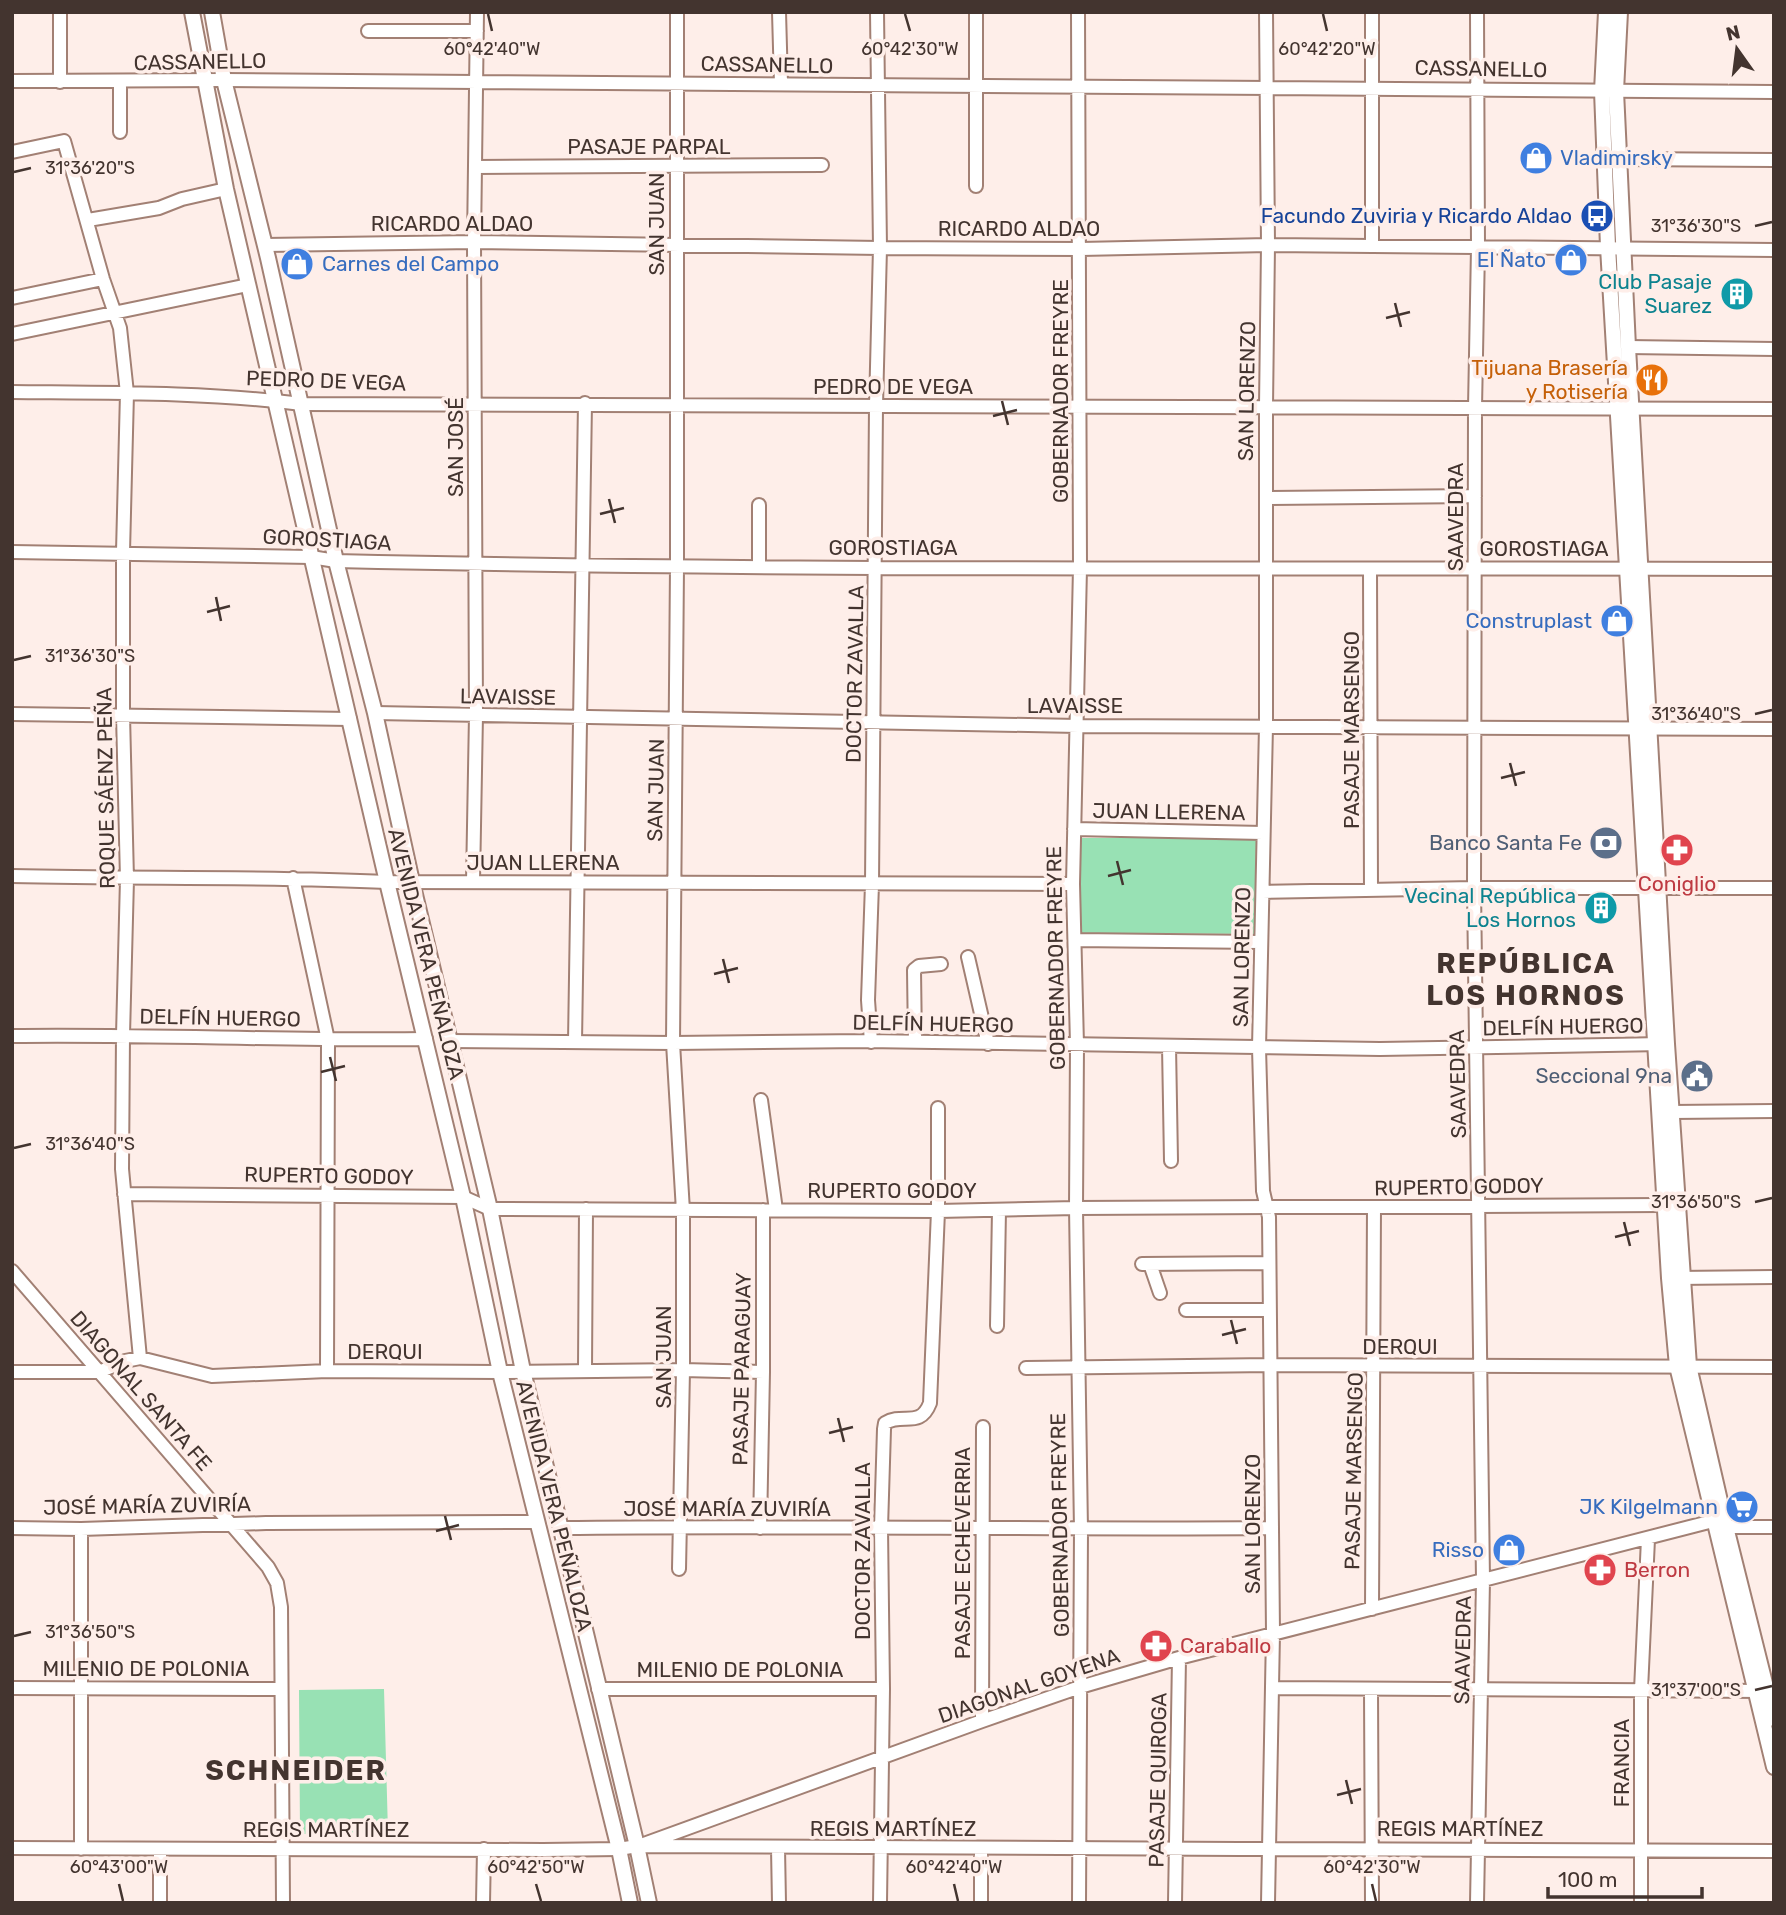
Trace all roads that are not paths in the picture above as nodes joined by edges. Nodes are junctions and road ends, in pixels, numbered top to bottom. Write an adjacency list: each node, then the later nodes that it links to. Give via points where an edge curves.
1 (60, 12): 20 (street)
2 (192, 12): 17 (main road, AVENIDA VERA PEÑALOZA)
3 (212, 12): 18 (main road, AVENIDA VERA PEÑALOZA)
4 (477, 12): 16 (street, SAN JOSÉ)
5 (677, 12): 23 (street, SAN JUAN)
6 (779, 12): 24 (street)
7 (877, 12): 26 (street, DOCTOR ZAVALLA)
8 (976, 12): 25 (street)
9 (1078, 12): 28 (street, GOBERNADOR FREYRE)
10 (1266, 12): 29 (street, SAN LORENZO)
11 (1372, 12): 27 (street)
12 (1477, 12): 30 (street, SAAVEDRA)
13 (1606, 12): 31 (main road)
14 (1620, 12): 31 (main road)
15 (368, 31): 16 (street)
16 (477, 31): 22 (street, SAN JOSÉ)
17 (204, 80): 18 (street, CASSANELLO); 21 (street, CASSANELLO); 41 (main road, AVENIDA VERA PEÑALOZA)
18 (224, 80): 22 (street, CASSANELLO); 45 (main road, AVENIDA VERA PEÑALOZA)
19 (12, 82): 20 (street, CASSANELLO)
20 (60, 82): 21 (street, CASSANELLO)
21 (120, 82): 33 (street)
22 (477, 82): 23 (street, CASSANELLO); 39 (street, SAN JOSÉ)
23 (678, 83): 24 (street, CASSANELLO); 38 (street, SAN JUAN)
24 (781, 84): 26 (street, CASSANELLO)
25 (977, 85): 26 (street, CASSANELLO); 28 (street, CASSANELLO); 40 (street)
26 (877, 86): 49 (street, DOCTOR ZAVALLA)
27 (1371, 87): 29 (street, CASSANELLO); 30 (street, CASSANELLO); 47 (street)
28 (1079, 88): 29 (street, CASSANELLO); 50 (street, GOBERNADOR FREYRE)
29 (1267, 88): 46 (street, SAN LORENZO)
30 (1478, 88): 31 (street, CASSANELLO); 51 (street, SAAVEDRA)
31 (1609, 91): 32 (street, CASSANELLO); 35 (main road); 48 (main road)
32 (1774, 92)
33 (120, 132)
34 (12, 152): 42 (street, ROQUE SÁENZ PEÑA, via 64,141)
35 (1619, 159): 36 (street); 48 (main road)
36 (1774, 160)
37 (821, 165): 38 (street, PASAJE PARPAL)
38 (677, 166): 39 (street, PASAJE PARPAL); 44 (street, SAN JUAN)
39 (476, 167): 43 (street, SAN JOSÉ)
40 (976, 186)
41 (226, 190): 42 (street, via 149,211); 54 (main road, AVENIDA VERA PEÑALOZA)
42 (88, 220): 53 (street, ROQUE SÁENZ PEÑA)
43 (474, 242): 44 (street, RICARDO ALDAO); 45 (street, RICARDO ALDAO); 63 (street, SAN JOSÉ)
44 (676, 244): 49 (street, RICARDO ALDAO); 66 (street, SAN JUAN)
45 (265, 245): 65 (main road, AVENIDA VERA PEÑALOZA)
46 (1268, 245): 47 (street, RICARDO ALDAO); 50 (street, RICARDO ALDAO); 67 (street, SAN LORENZO)
47 (1372, 246): 51 (street, RICARDO ALDAO)
48 (1615, 247): 51 (street, RICARDO ALDAO); 52 (street, RICARDO ALDAO); 58 (main road); 71 (main road)
49 (880, 248): 50 (street, RICARDO ALDAO); 68 (street, DOCTOR ZAVALLA)
50 (1080, 248): 69 (street, GOBERNADOR FREYRE)
51 (1478, 248): 70 (street, SAAVEDRA)
52 (1774, 250)
53 (103, 279): 55 (street); 56 (street, ROQUE SÁENZ PEÑA)
54 (248, 285): 56 (street); 62 (main road, AVENIDA VERA PEÑALOZA)
55 (12, 298)
56 (114, 314): 57 (street); 61 (street, ROQUE SÁENZ PEÑA, via 120,328)
57 (12, 334)
58 (1628, 347): 59 (street); 71 (main road)
59 (1774, 349)
60 (12, 392): 61 (street, PEDRO DE VEGA)
61 (127, 393): 62 (street, PEDRO DE VEGA); 77 (street, ROQUE SÁENZ PEÑA)
62 (274, 400): 65 (street, PEDRO DE VEGA); 78 (main road, AVENIDA VERA PEÑALOZA)
63 (476, 403): 64 (street, PEDRO DE VEGA); 65 (street, PEDRO DE VEGA); 80 (street, SAN JOSÉ)
64 (585, 403): 66 (street, PEDRO DE VEGA); 81 (street)
65 (302, 404): 79 (main road, AVENIDA VERA PEÑALOZA)
66 (677, 405): 68 (street, PEDRO DE VEGA); 82 (street, SAN JUAN)
67 (1266, 405): 69 (street, PEDRO DE VEGA); 70 (street, PEDRO DE VEGA); 74 (street, SAN LORENZO)
68 (876, 406): 69 (street, PEDRO DE VEGA); 84 (street, DOCTOR ZAVALLA)
69 (1081, 407): 85 (street, GOBERNADOR FREYRE)
70 (1475, 408): 71 (street, PEDRO DE VEGA); 73 (street, SAAVEDRA)
71 (1624, 409): 72 (street, PEDRO DE VEGA); 88 (main road)
72 (1774, 409)
73 (1475, 496): 74 (street); 87 (street, SAAVEDRA)
74 (1266, 498): 86 (street, SAN LORENZO)
75 (759, 505): 83 (street)
76 (12, 552): 77 (street, GOROSTIAGA)
77 (123, 552): 78 (street, GOROSTIAGA); 93 (street, ROQUE SÁENZ PEÑA)
78 (311, 557): 79 (street, GOROSTIAGA); 96 (main road, AVENIDA VERA PEÑALOZA)
79 (337, 561): 80 (street, GOROSTIAGA); 91 (main road, AVENIDA VERA PEÑALOZA)
80 (475, 564): 81 (street, GOROSTIAGA); 94 (street, SAN JOSÉ)
81 (582, 565): 82 (street, GOROSTIAGA); 95 (street)
82 (677, 566): 83 (street, GOROSTIAGA); 97 (street, SAN JUAN)
83 (759, 566): 84 (street, GOROSTIAGA)
84 (875, 567): 85 (street, GOROSTIAGA); 98 (street, DOCTOR ZAVALLA)
85 (1080, 568): 86 (street, GOROSTIAGA); 99 (street, GOBERNADOR FREYRE)
86 (1266, 568): 89 (street, GOROSTIAGA); 100 (street, SAN LORENZO)
87 (1475, 568): 88 (street, GOROSTIAGA); 89 (street, GOROSTIAGA); 101 (street, SAAVEDRA)
88 (1633, 568): 90 (street, GOROSTIAGA); 103 (main road)
89 (1370, 569): 102 (street, PASAJE MARSENGO)
90 (1774, 569)
91 (375, 713): 94 (street, LAVAISSE); 111 (main road, AVENIDA VERA PEÑALOZA)
92 (12, 714): 93 (street)
93 (123, 715): 96 (street); 109 (street, ROQUE SÁENZ PEÑA)
94 (476, 715): 95 (street, LAVAISSE); 112 (street, SAN JOSÉ)
95 (580, 718): 97 (street, LAVAISSE); 113 (street)
96 (349, 719): 110 (main road, AVENIDA VERA PEÑALOZA)
97 (676, 719): 98 (street, LAVAISSE); 114 (street, SAN JUAN)
98 (873, 722): 99 (street, LAVAISSE); 115 (street, DOCTOR ZAVALLA)
99 (1078, 726): 100 (street, LAVAISSE); 105 (street, GOBERNADOR FREYRE)
100 (1266, 726): 102 (street, LAVAISSE); 106 (street, SAN LORENZO)
101 (1474, 727): 102 (street, LAVAISSE); 103 (street, LAVAISSE); 117 (street, SAAVEDRA)
102 (1371, 728): 120 (street, PASAJE MARSENGO)
103 (1643, 729): 104 (street, LAVAISSE); 118 (main road)
104 (1774, 729)
105 (1074, 829): 106 (street, JUAN LLERENA); 116 (street, GOBERNADOR FREYRE)
106 (1263, 833): 121 (street, SAN LORENZO)
107 (12, 876): 109 (street, JUAN LLERENA)
108 (293, 878): 109 (street, JUAN LLERENA); 110 (street, JUAN LLERENA); 129 (street)
109 (127, 879): 126 (street, ROQUE SÁENZ PEÑA)
110 (387, 882): 111 (street, JUAN LLERENA); 128 (main road, AVENIDA VERA PEÑALOZA)
111 (412, 882): 112 (street, JUAN LLERENA); 130 (main road, AVENIDA VERA PEÑALOZA)
112 (473, 882): 113 (street, JUAN LLERENA)
113 (578, 882): 114 (street, JUAN LLERENA); 131 (street)
114 (673, 882): 115 (street, JUAN LLERENA); 134 (street, SAN JUAN)
115 (872, 884): 116 (street, JUAN LLERENA); 132 (street, DOCTOR ZAVALLA)
116 (1073, 884): 122 (street, GOBERNADOR FREYRE)
117 (1474, 888): 118 (street); 120 (street); 139 (street, SAAVEDRA)
118 (1653, 888): 119 (street); 137 (main road)
119 (1774, 888)
120 (1371, 890): 121 (street)
121 (1262, 892): 123 (street, SAN LORENZO)
122 (1075, 940): 123 (street); 136 (street, GOBERNADOR FREYRE)
123 (1259, 942): 140 (street, SAN LORENZO)
124 (968, 957): 135 (street)
125 (941, 964): 133 (street, via 914,970)
126 (123, 1035): 127 (street, DELFÍN HUERGO); 129 (street, DELFÍN HUERGO); 146 (street, ROQUE SÁENZ PEÑA)
127 (12, 1036)
128 (426, 1039): 129 (street, DELFÍN HUERGO); 148 (main road, AVENIDA VERA PEÑALOZA)
129 (328, 1040): 147 (street)
130 (450, 1041): 131 (street, DELFÍN HUERGO); 154 (main road, AVENIDA VERA PEÑALOZA)
131 (575, 1042): 134 (street, DELFÍN HUERGO)
132 (871, 1042): 133 (street, DELFÍN HUERGO); 134 (street, DELFÍN HUERGO)
133 (915, 1042): 135 (street, DELFÍN HUERGO)
134 (673, 1043): 158 (street, SAN JUAN)
135 (988, 1044): 136 (street, DELFÍN HUERGO)
136 (1077, 1045): 138 (street, DELFÍN HUERGO); 152 (street, GOBERNADOR FREYRE)
137 (1660, 1045): 139 (street, DELFÍN HUERGO); 144 (main road); 150 (main road)
138 (1170, 1046): 140 (street, DELFÍN HUERGO); 145 (street)
139 (1478, 1047): 140 (street, DELFÍN HUERGO); 149 (street, SAAVEDRA)
140 (1259, 1048): 153 (street, SAN LORENZO)
141 (761, 1100): 156 (street, PASAJE PARAGUAY)
142 (938, 1108): 159 (street, DOCTOR ZAVALLA)
143 (1774, 1111): 144 (street)
144 (1672, 1112): 163 (main road)
145 (1171, 1161)
146 (124, 1194): 147 (street, RUPERTO GODOY); 168 (street, ROQUE SÁENZ PEÑA)
147 (328, 1195): 148 (street, RUPERTO GODOY); 178 (street)
148 (463, 1197): 154 (street, RUPERTO GODOY); 181 (main road, AVENIDA VERA PEÑALOZA)
149 (1479, 1205): 150 (street, RUPERTO GODOY); 151 (street, RUPERTO GODOY); 171 (street, SAAVEDRA)
150 (1663, 1205): 163 (main road)
151 (1374, 1207): 153 (street, RUPERTO GODOY); 170 (street, PASAJE MARSENGO)
152 (1076, 1208): 153 (street, RUPERTO GODOY); 157 (street, RUPERTO GODOY); 175 (street, GOBERNADOR FREYRE)
153 (1267, 1208): 160 (street, SAN LORENZO)
154 (490, 1209): 155 (street, RUPERTO GODOY); 179 (main road, AVENIDA VERA PEÑALOZA)
155 (586, 1209): 158 (street, RUPERTO GODOY); 176 (street)
156 (769, 1210): 158 (street, RUPERTO GODOY); 159 (street, RUPERTO GODOY); 182 (street, PASAJE PARAGUAY)
157 (999, 1210): 159 (street, RUPERTO GODOY); 167 (street)
158 (683, 1211): 177 (street, SAN JUAN)
159 (937, 1211): 193 (street, DOCTOR ZAVALLA, via 930,1403 917,1419 886,1423)
160 (1269, 1263): 164 (street, via 1146,1264); 166 (street, SAN LORENZO)
161 (12, 1271): 180 (street, DIAGONAL SANTA FE)
162 (1774, 1276): 163 (street)
163 (1675, 1278): 172 (main road)
164 (1160, 1293)
165 (1186, 1310): 166 (street)
166 (1270, 1310): 169 (street, SAN LORENZO)
167 (997, 1326)
168 (140, 1358): 178 (street, DERQUI, via 212,1376); 180 (street)
169 (1270, 1365): 170 (street, DERQUI); 175 (street, DERQUI); 194 (street, SAN LORENZO)
170 (1375, 1366): 171 (street, DERQUI); 201 (street, PASAJE MARSENGO)
171 (1479, 1366): 172 (street, DERQUI); 200 (street, SAAVEDRA)
172 (1683, 1366): 173 (street, DERQUI); 186 (main road)
173 (1774, 1367)
174 (1026, 1368): 175 (street, DERQUI)
175 (1077, 1369): 197 (street, GOBERNADOR FREYRE)
176 (585, 1370): 177 (street, DERQUI); 179 (street, DERQUI)
177 (683, 1370): 182 (street, DERQUI); 188 (street, SAN JUAN)
178 (327, 1371): 181 (street, DERQUI)
179 (523, 1371): 181 (street, DERQUI); 191 (main road, AVENIDA VERA PEÑALOZA)
180 (99, 1372): 183 (street); 187 (street, DIAGONAL SANTA FE)
181 (500, 1372): 185 (main road, AVENIDA VERA PEÑALOZA)
182 (763, 1372): 192 (street, PASAJE PARAGUAY)
183 (12, 1373)
184 (983, 1427): 196 (street, PASAJE ECHEVERRIA)
185 (536, 1522): 187 (street, JOSÉ MARÍA ZUVIRÍA); 228 (main road, AVENIDA VERA PEÑALOZA)
186 (1719, 1524): 189 (street); 198 (street, DIAGONAL GOYENA); 214 (main road)
187 (230, 1525): 195 (street, JOSÉ MARÍA ZUVIRÍA); 208 (street, DIAGONAL SANTA FE, via 277,1583 281,1598)
188 (681, 1527): 191 (street, JOSÉ MARÍA ZUVIRÍA); 192 (street, JOSÉ MARÍA ZUVIRÍA); 199 (street, SAN JUAN)
189 (1774, 1527)
190 (12, 1528): 195 (street, JOSÉ MARÍA ZUVIRÍA)
191 (560, 1528): 209 (main road, AVENIDA VERA PEÑALOZA)
192 (760, 1528): 193 (street, JOSÉ MARÍA ZUVIRÍA)
193 (881, 1528): 196 (street, JOSÉ MARÍA ZUVIRÍA); 210 (street, DOCTOR ZAVALLA)
194 (1272, 1528): 197 (street, JOSÉ MARÍA ZUVIRÍA); 202 (street, SAN LORENZO)
195 (81, 1529): 205 (street)
196 (984, 1530): 197 (street, JOSÉ MARÍA ZUVIRÍA); 216 (street, PASAJE ECHEVERRIA)
197 (1081, 1530): 206 (street, GOBERNADOR FREYRE)
198 (1648, 1539): 200 (street, DIAGONAL GOYENA); 213 (street, FRANCIA)
199 (679, 1569)
200 (1483, 1580): 201 (street, DIAGONAL GOYENA); 211 (street, SAAVEDRA)
201 (1372, 1609): 202 (street, DIAGONAL GOYENA)
202 (1273, 1633): 203 (street, DIAGONAL GOYENA); 207 (street, SAN LORENZO)
203 (1179, 1658): 206 (street, DIAGONAL GOYENA); 223 (street, PASAJE QUIROGA)
204 (12, 1688): 205 (street, MILENIO DE POLONIA)
205 (81, 1688): 208 (street, MILENIO DE POLONIA); 225 (street)
206 (1080, 1688): 216 (street, DIAGONAL GOYENA); 231 (street, GOBERNADOR FREYRE)
207 (1272, 1688): 212 (street); 224 (street, SAN LORENZO)
208 (280, 1689): 234 (street)
209 (598, 1689): 210 (street, MILENIO DE POLONIA); 219 (main road, AVENIDA VERA PEÑALOZA)
210 (883, 1689): 217 (street, DOCTOR ZAVALLA)
211 (1481, 1689): 212 (street); 213 (street); 232 (street, SAAVEDRA)
212 (1371, 1690): 220 (street)
213 (1641, 1690): 214 (street); 233 (street, FRANCIA)
214 (1765, 1691): 215 (main road); 218 (main road)
215 (1774, 1719)
216 (982, 1721): 217 (street, DIAGONAL GOYENA)
217 (881, 1758): 219 (street, DIAGONAL GOYENA); 229 (street, DOCTOR ZAVALLA)
218 (1774, 1767)
219 (637, 1846): 222 (street, REGIS MARTÍNEZ); 228 (street, REGIS MARTÍNEZ); 240 (main road, AVENIDA VERA PEÑALOZA)
220 (1372, 1847): 224 (street, REGIS MARTÍNEZ); 232 (street, REGIS MARTÍNEZ); 247 (street)
221 (12, 1848): 225 (street, REGIS MARTÍNEZ)
222 (778, 1848): 229 (street, REGIS MARTÍNEZ); 241 (street)
223 (1175, 1848): 224 (street, REGIS MARTÍNEZ); 231 (street, REGIS MARTÍNEZ); 245 (street, PASAJE QUIROGA)
224 (1268, 1848): 246 (street, SAN LORENZO)
225 (80, 1849): 226 (street, REGIS MARTÍNEZ)
226 (160, 1849): 234 (street, REGIS MARTÍNEZ); 236 (street)
227 (484, 1849): 228 (street, REGIS MARTÍNEZ); 234 (street, REGIS MARTÍNEZ); 238 (street)
228 (619, 1849): 239 (main road, AVENIDA VERA PEÑALOZA)
229 (880, 1849): 230 (street, REGIS MARTÍNEZ); 242 (street, DOCTOR ZAVALLA)
230 (981, 1849): 231 (street, REGIS MARTÍNEZ); 243 (street)
231 (1078, 1849): 244 (street, GOBERNADOR FREYRE)
232 (1477, 1849): 233 (street, REGIS MARTÍNEZ); 248 (street, SAAVEDRA)
233 (1642, 1849): 235 (street, REGIS MARTÍNEZ); 249 (street, FRANCIA)
234 (283, 1850): 237 (street)
235 (1774, 1851)
236 (160, 1903)
237 (283, 1903)
238 (483, 1903)
239 (630, 1903)
240 (649, 1903)
241 (779, 1903)
242 (880, 1903)
243 (981, 1903)
244 (1079, 1903)
245 (1175, 1903)
246 (1268, 1903)
247 (1372, 1903)
248 (1477, 1903)
249 (1641, 1903)

